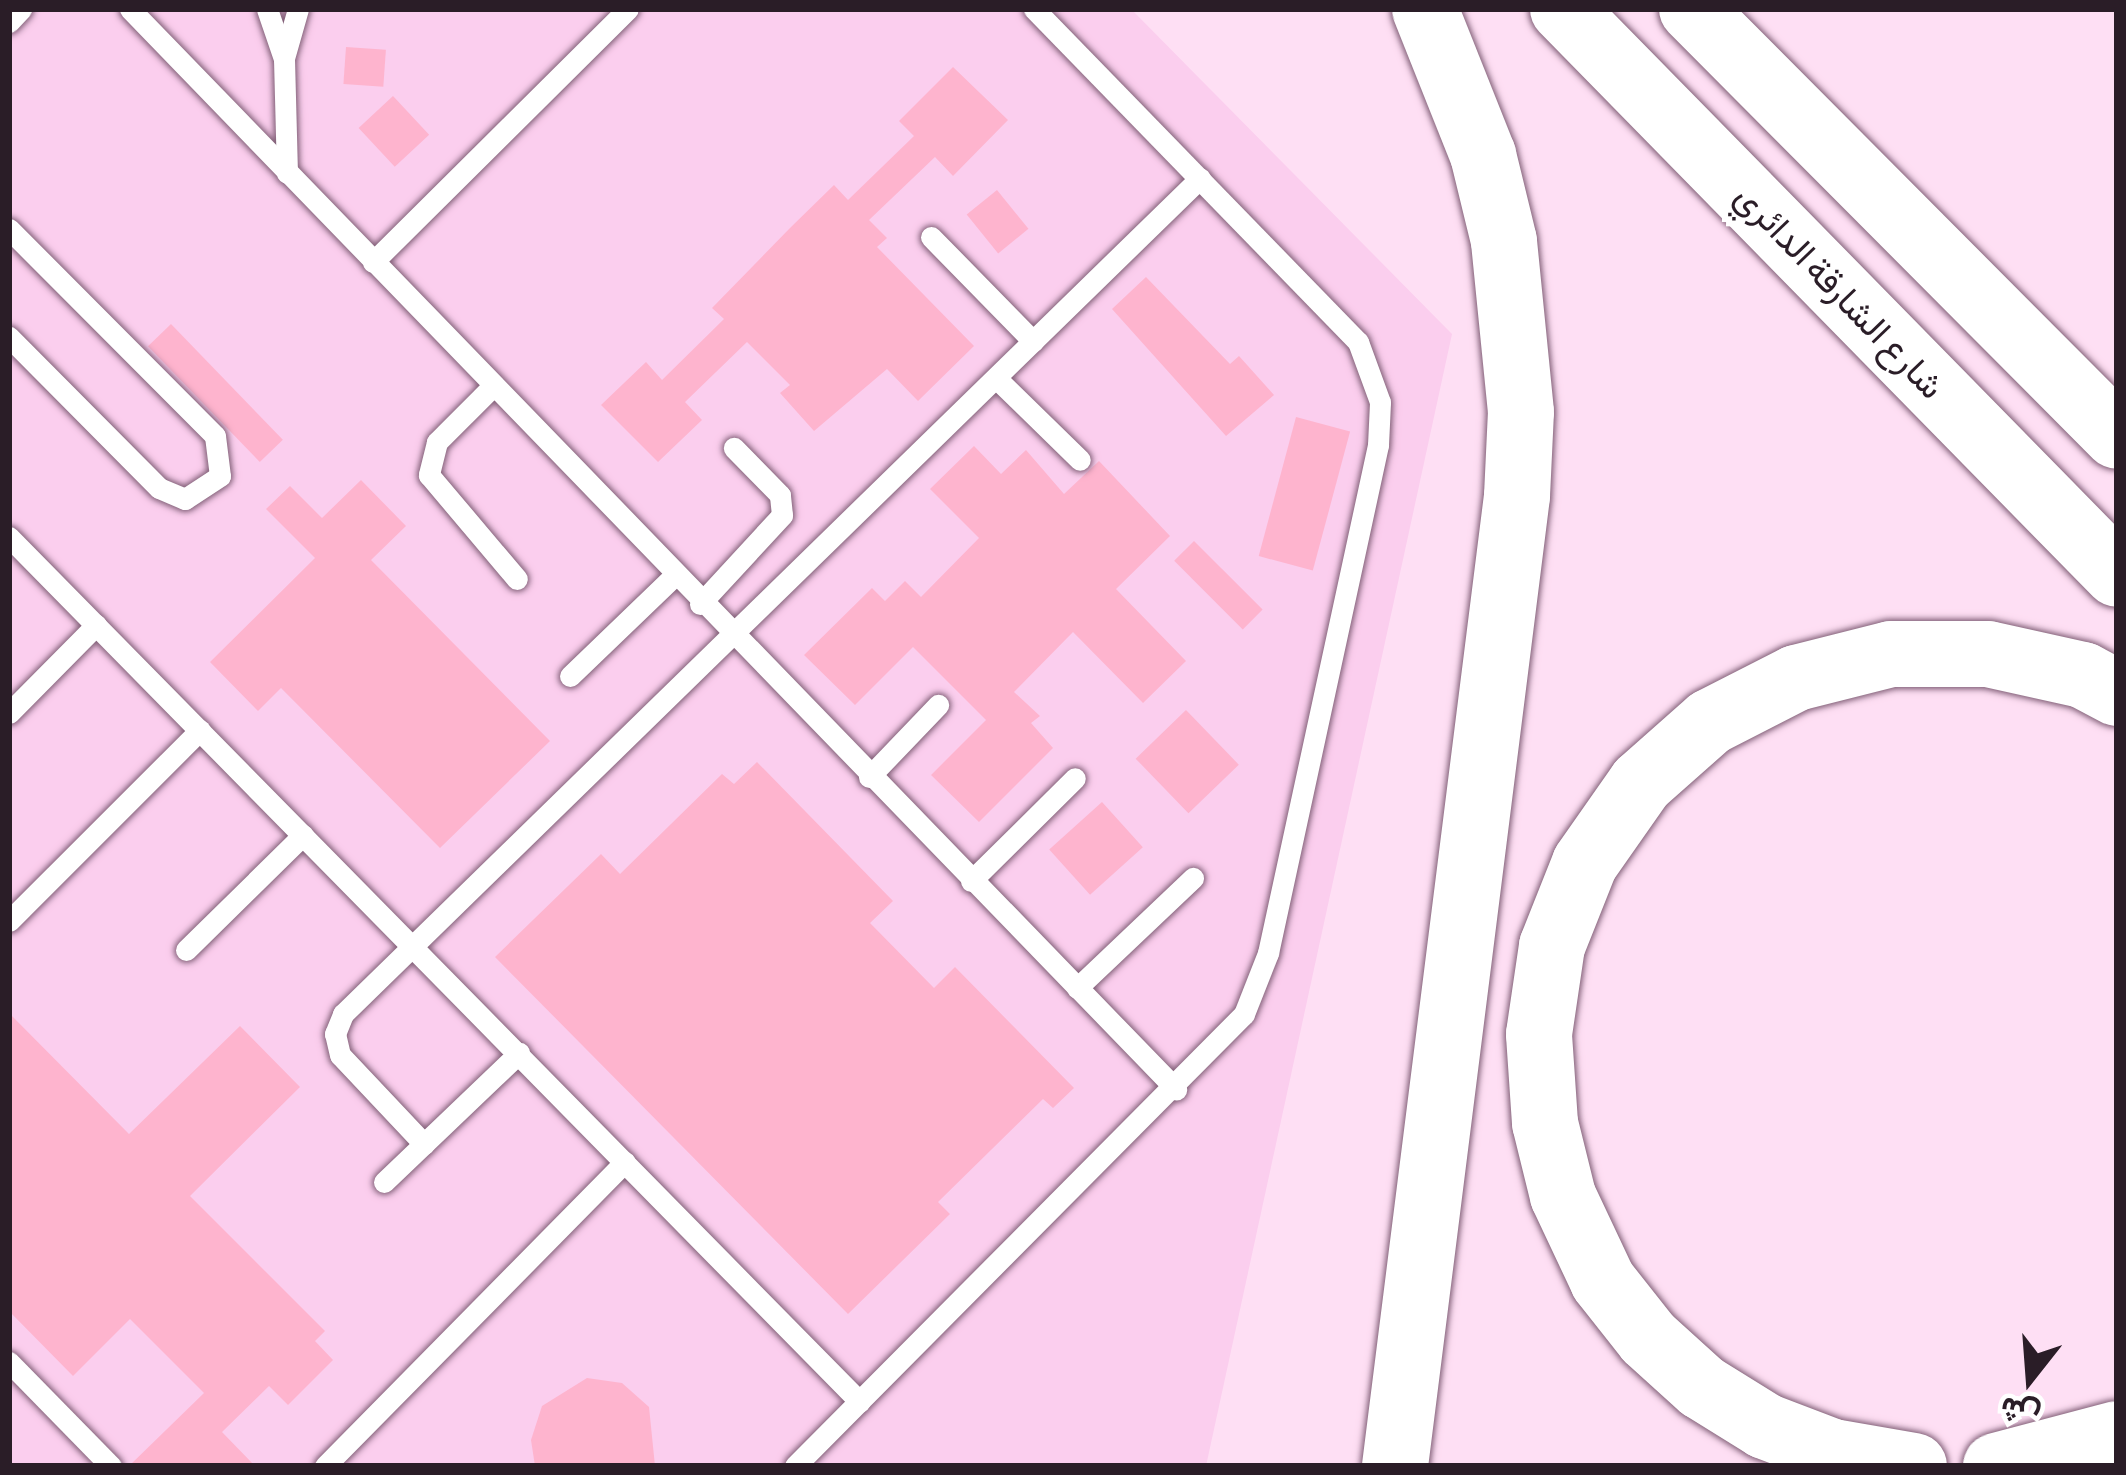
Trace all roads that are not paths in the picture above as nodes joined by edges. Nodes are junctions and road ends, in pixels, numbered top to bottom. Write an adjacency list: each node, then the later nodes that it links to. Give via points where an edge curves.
1 (21, 9): 10 (lane)
2 (130, 9): 12 (lane)
3 (267, 9): 11 (lane)
4 (298, 9): 11 (lane)
5 (628, 9): 16 (lane)
6 (1034, 9): 13 (lane)
7 (1424, 9): 56 (highway, via 1483,154 1521,412)
8 (1563, 9): 25 (highway, شارع الشارقة الدائري)
9 (1693, 9): 21 (highway)
10 (9, 22)
11 (284, 58): 12 (lane)
12 (287, 173): 16 (lane)
13 (1200, 178): 18 (lane); 46 (lane, via 1358,342 1376,381 1381,424 1262,974 1231,1033)
14 (9, 229): 17 (lane, via 214,436 220,476 185,499 159,488)
15 (931, 238): 18 (lane)
16 (373, 262): 20 (lane)
17 (9, 337)
18 (1033, 341): 19 (lane)
19 (996, 377): 23 (lane); 30 (lane)
20 (492, 387): 26 (lane); 27 (lane, via 437,442 429,475)
21 (2117, 436)
22 (734, 448): 28 (lane, via 780,495 782,515)
23 (1080, 460)
24 (9, 537): 29 (lane)
25 (2117, 574)
26 (674, 577): 28 (lane); 31 (lane)
27 (517, 579)
28 (700, 604): 30 (lane)
29 (95, 625): 34 (lane); 35 (lane)
30 (732, 638): 36 (lane); 42 (lane)
31 (570, 676)
32 (2117, 693): 57 (highway, via 2084,675 1988,654 1891,654 1796,678 1710,722 1641,783 1585,863 1552,946 1539,1034 1545,1123 1563,1196 1603,1281 1688,1375 1765,1426 1833,1452)
33 (938, 705): 36 (lane)
34 (9, 713)
35 (200, 730): 38 (lane); 41 (lane)
36 (869, 777): 40 (lane)
37 (1075, 778): 40 (lane)
38 (303, 835): 42 (lane); 43 (lane)
39 (1193, 878): 44 (lane)
40 (971, 881): 44 (lane)
41 (9, 921)
42 (415, 948): 45 (lane); 47 (lane, via 343,1013 334,1034 340,1055)
43 (186, 950)
44 (1077, 988): 46 (lane)
45 (519, 1053): 47 (lane); 48 (lane)
46 (1176, 1089): 51 (lane)
47 (424, 1144): 49 (lane)
48 (625, 1162): 51 (lane); 54 (lane)
49 (384, 1182)
50 (9, 1362): 53 (lane)
51 (860, 1402): 55 (lane)
52 (2117, 1434): 58 (highway)
53 (111, 1466)
54 (325, 1466)
55 (795, 1466)
56 (1395, 1466)
57 (1914, 1466)
58 (1996, 1466)

